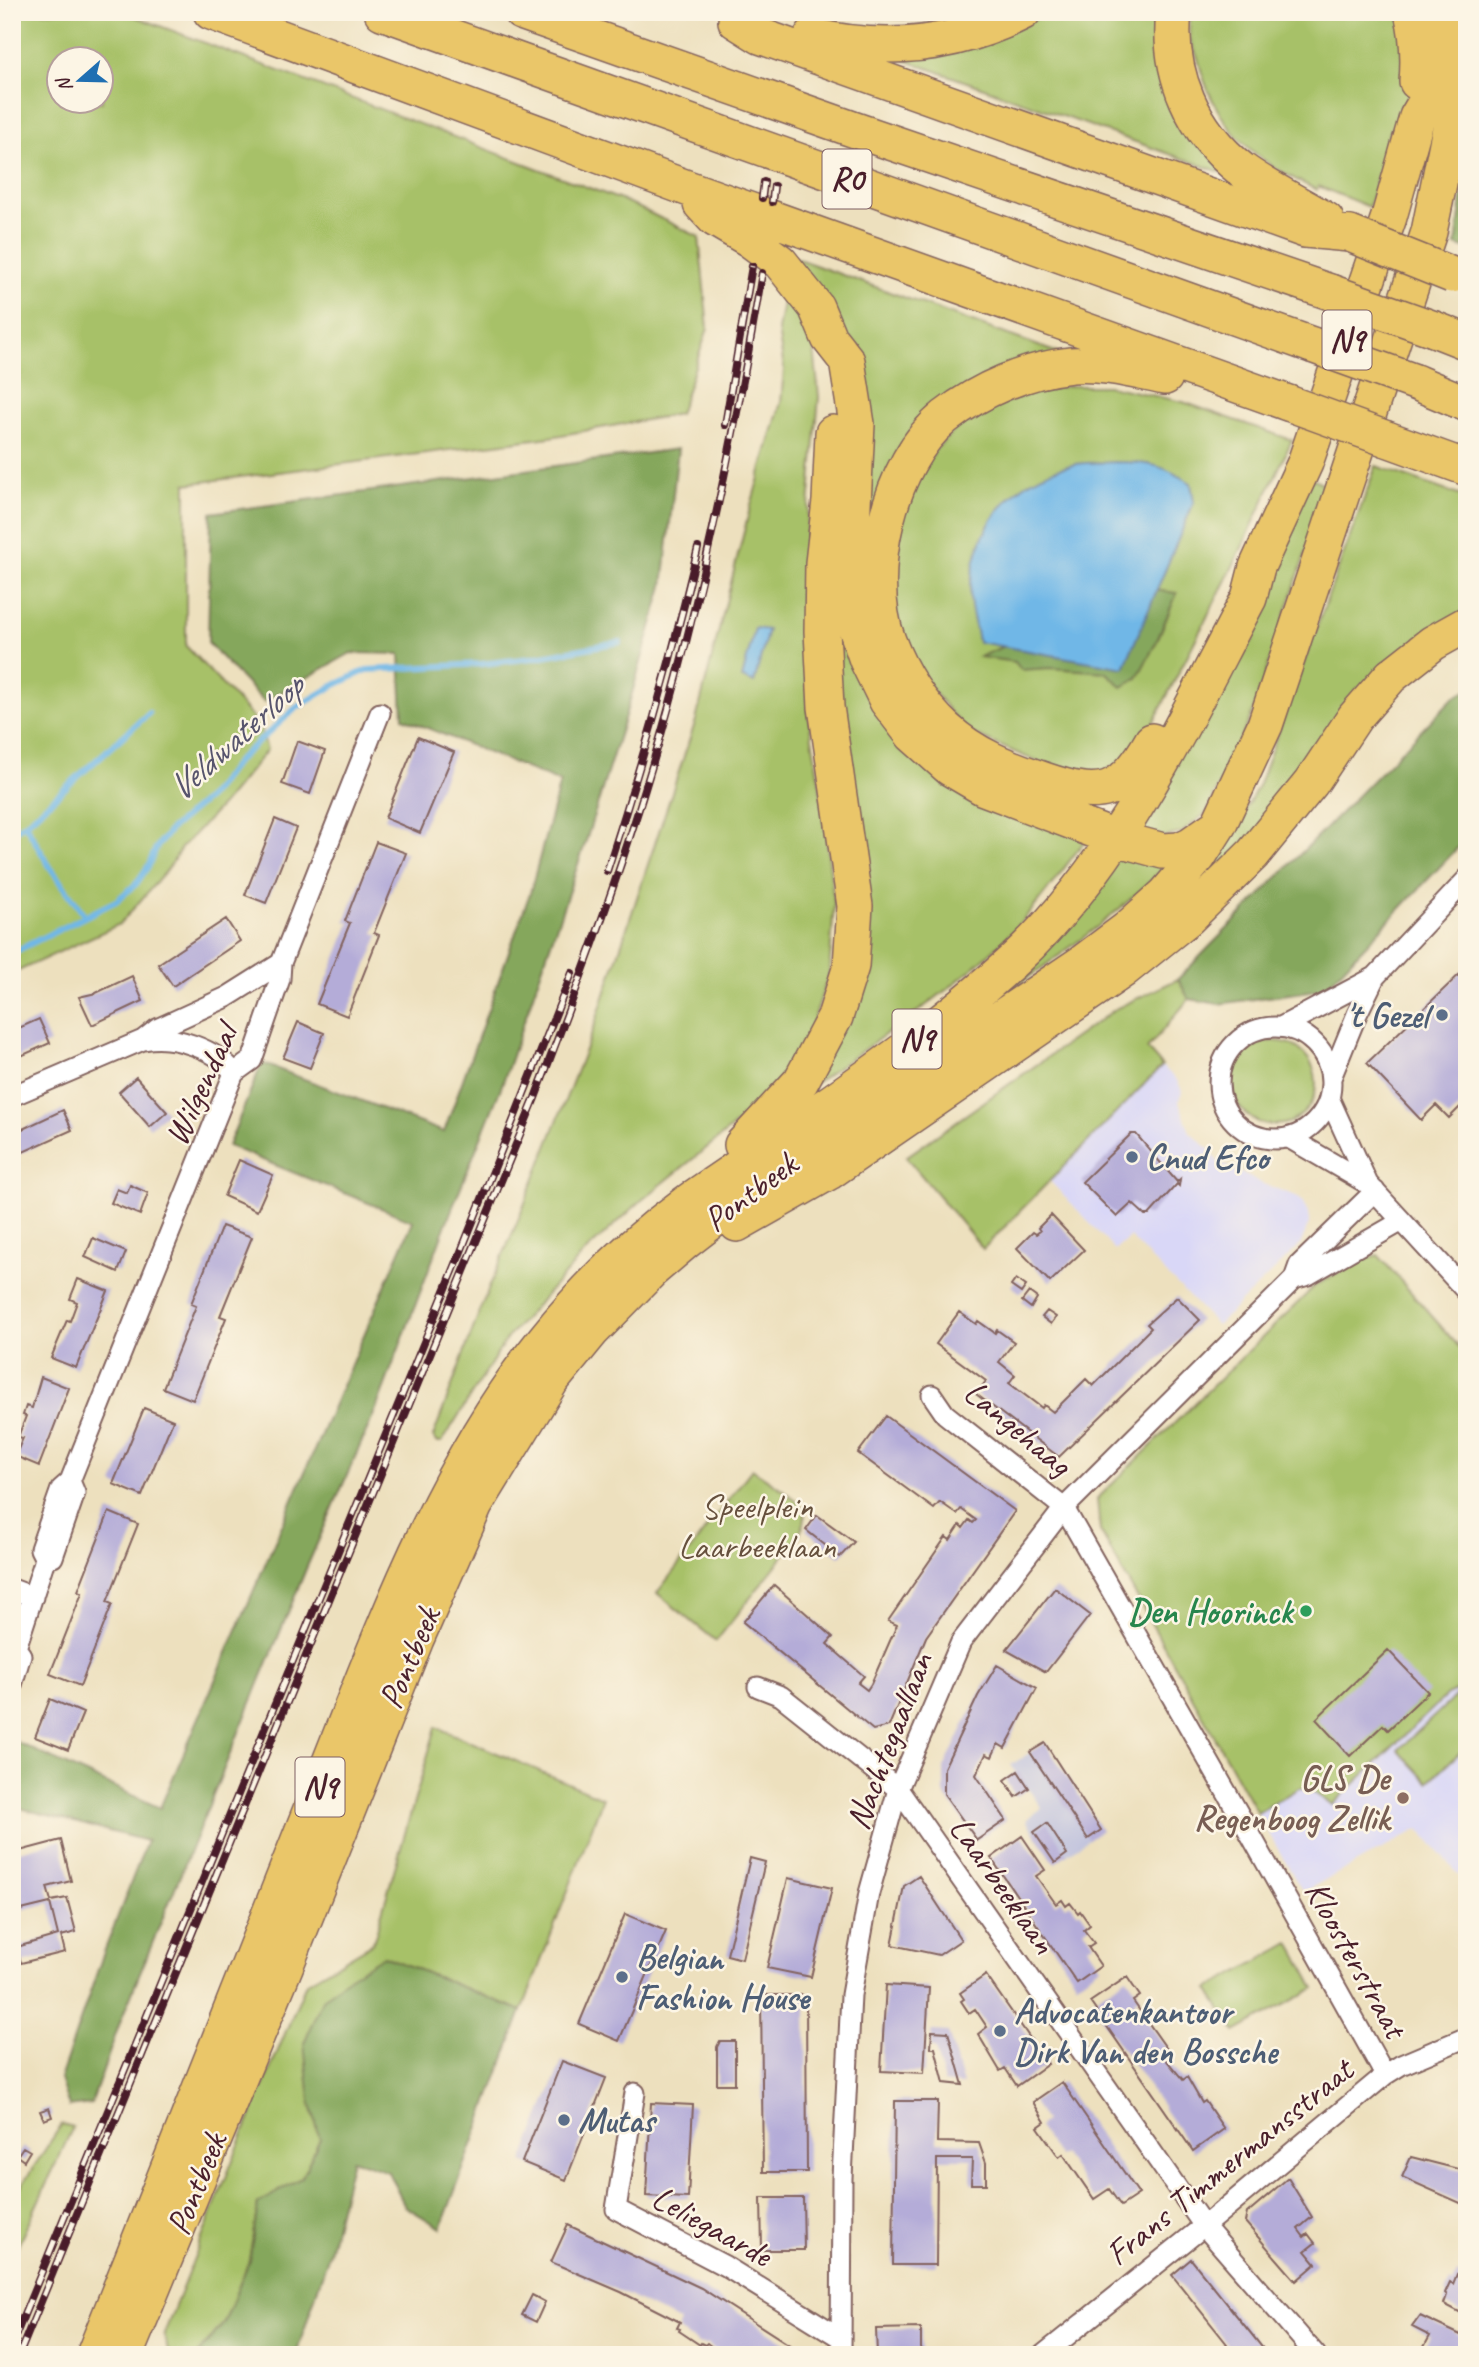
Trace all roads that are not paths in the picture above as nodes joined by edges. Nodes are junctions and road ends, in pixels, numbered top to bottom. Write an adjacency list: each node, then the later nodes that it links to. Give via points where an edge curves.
1 (211, 12): 11 (highway)
2 (382, 12): 17 (highway, R0, bridge)
3 (521, 12): 15 (highway, R0, bridge)
4 (1023, 12): 8 (highway, via 944,41 895,47 843,44)
5 (1174, 12): 12 (highway, via 1173,58 1182,90 1216,146 1242,169)
6 (1412, 12): 10 (highway, via 1419,60)
7 (1442, 12): 10 (highway, N9, via 1442,34 1427,100)
8 (723, 17): 12 (highway, via 760,36 1305,230)
9 (1467, 45): 22 (highway, N9, via 1429,232 1265,725)
10 (1417, 117): 19 (highway, N9, via 1389,217 1305,463)
11 (687, 188): 14 (highway, via 715,219 780,262 816,307); 16 (highway)
12 (1350, 234): 13 (highway, bridge)
13 (1460, 278)
14 (829, 338): 23 (highway, via 847,361 857,424 850,566 853,618 887,701 913,735 950,768 985,788); 34 (highway, via 834,413 822,563 822,631 826,707 855,906 851,967 835,1017 801,1081)
15 (1467, 342)
16 (1248, 387): 18 (highway, bridge); 19 (highway, via 1170,379 1117,367 1072,365 1017,377 976,397 943,418 902,471 880,548 879,597 888,640 898,661 914,692 946,729 989,760 1079,791 1102,790 1122,781 1144,756)
17 (1467, 404)
18 (1467, 468)
19 (1257, 567): 23 (highway, N9, via 1249,598 1146,790)
20 (1467, 624): 36 (highway, via 1433,643 1391,676 1253,854 1188,918 1123,970 830,1171 724,1231)
21 (380, 713): 25 (street, Wilgendaal)
22 (1219, 824): 23 (highway, via 1179,850 1163,851); 36 (highway, Pontbeek / N9, via 1166,894 1126,930 795,1157)
23 (1115, 838): 34 (highway, N9, via 1054,918 976,993)
24 (1467, 879): 26 (street)
25 (281, 963): 28 (street); 29 (street, Wilgendaal, via 280,979 252,1060)
26 (1375, 977): 27 (street); 30 (street)
27 (1281, 1027): 30 (street, via 1312,1041 1326,1059); 32 (street, via 1243,1035 1223,1058 1218,1077 1220,1097 1233,1122 1250,1134)
28 (143, 1040): 29 (street, via 160,1037 185,1042 226,1061); 31 (street)
29 (234, 1073): 42 (street, Wilgendaal, via 70,1481 75,1493)
30 (1330, 1088): 32 (street, via 1321,1115); 33 (street)
31 (12, 1096)
32 (1289, 1138): 33 (street)
33 (1372, 1188): 35 (street); 37 (street, Nachtegaallaan, via 1299,1265)
34 (685, 1203): 52 (highway, N9, via 585,1291 541,1343 486,1420 439,1509 399,1591)
35 (1402, 1221): 37 (street, Nachtegaallaan); 38 (street)
36 (685, 1242): 53 (highway, Pontbeek / N9, via 592,1331 551,1381 475,1505 387,1706)
37 (1294, 1279): 40 (street, Nachtegaallaan)
38 (1467, 1292)
39 (932, 1395): 40 (street, Langehaag, via 945,1414)
40 (1064, 1507): 46 (street, Nachtegaallaan, via 961,1643); 48 (street, Kloosterstraat)
41 (12, 1589): 42 (street)
42 (33, 1597): 43 (street, Wilgendaal)
43 (14, 1649): 44 (street, Wilgendaal, via 22,1655)
44 (12, 1685)
45 (758, 1687): 46 (street, Laarbeeklaan, via 781,1696)
46 (898, 1789): 50 (street, Laarbeeklaan); 51 (street, Nachtegaallaan, via 869,1893 851,1995 842,2178)
47 (1467, 2037): 48 (street, Frans Timmermansstraat)
48 (1385, 2075): 50 (street, Frans Timmermansstraat)
49 (635, 2093): 51 (street, Leliegaarde, via 616,2209 725,2266)
50 (1204, 2226): 54 (street, Frans Timmermansstraat); 55 (street, Laarbeeklaan)
51 (841, 2347)
52 (94, 2355)
53 (125, 2355)
54 (1043, 2355)
55 (1316, 2355)

